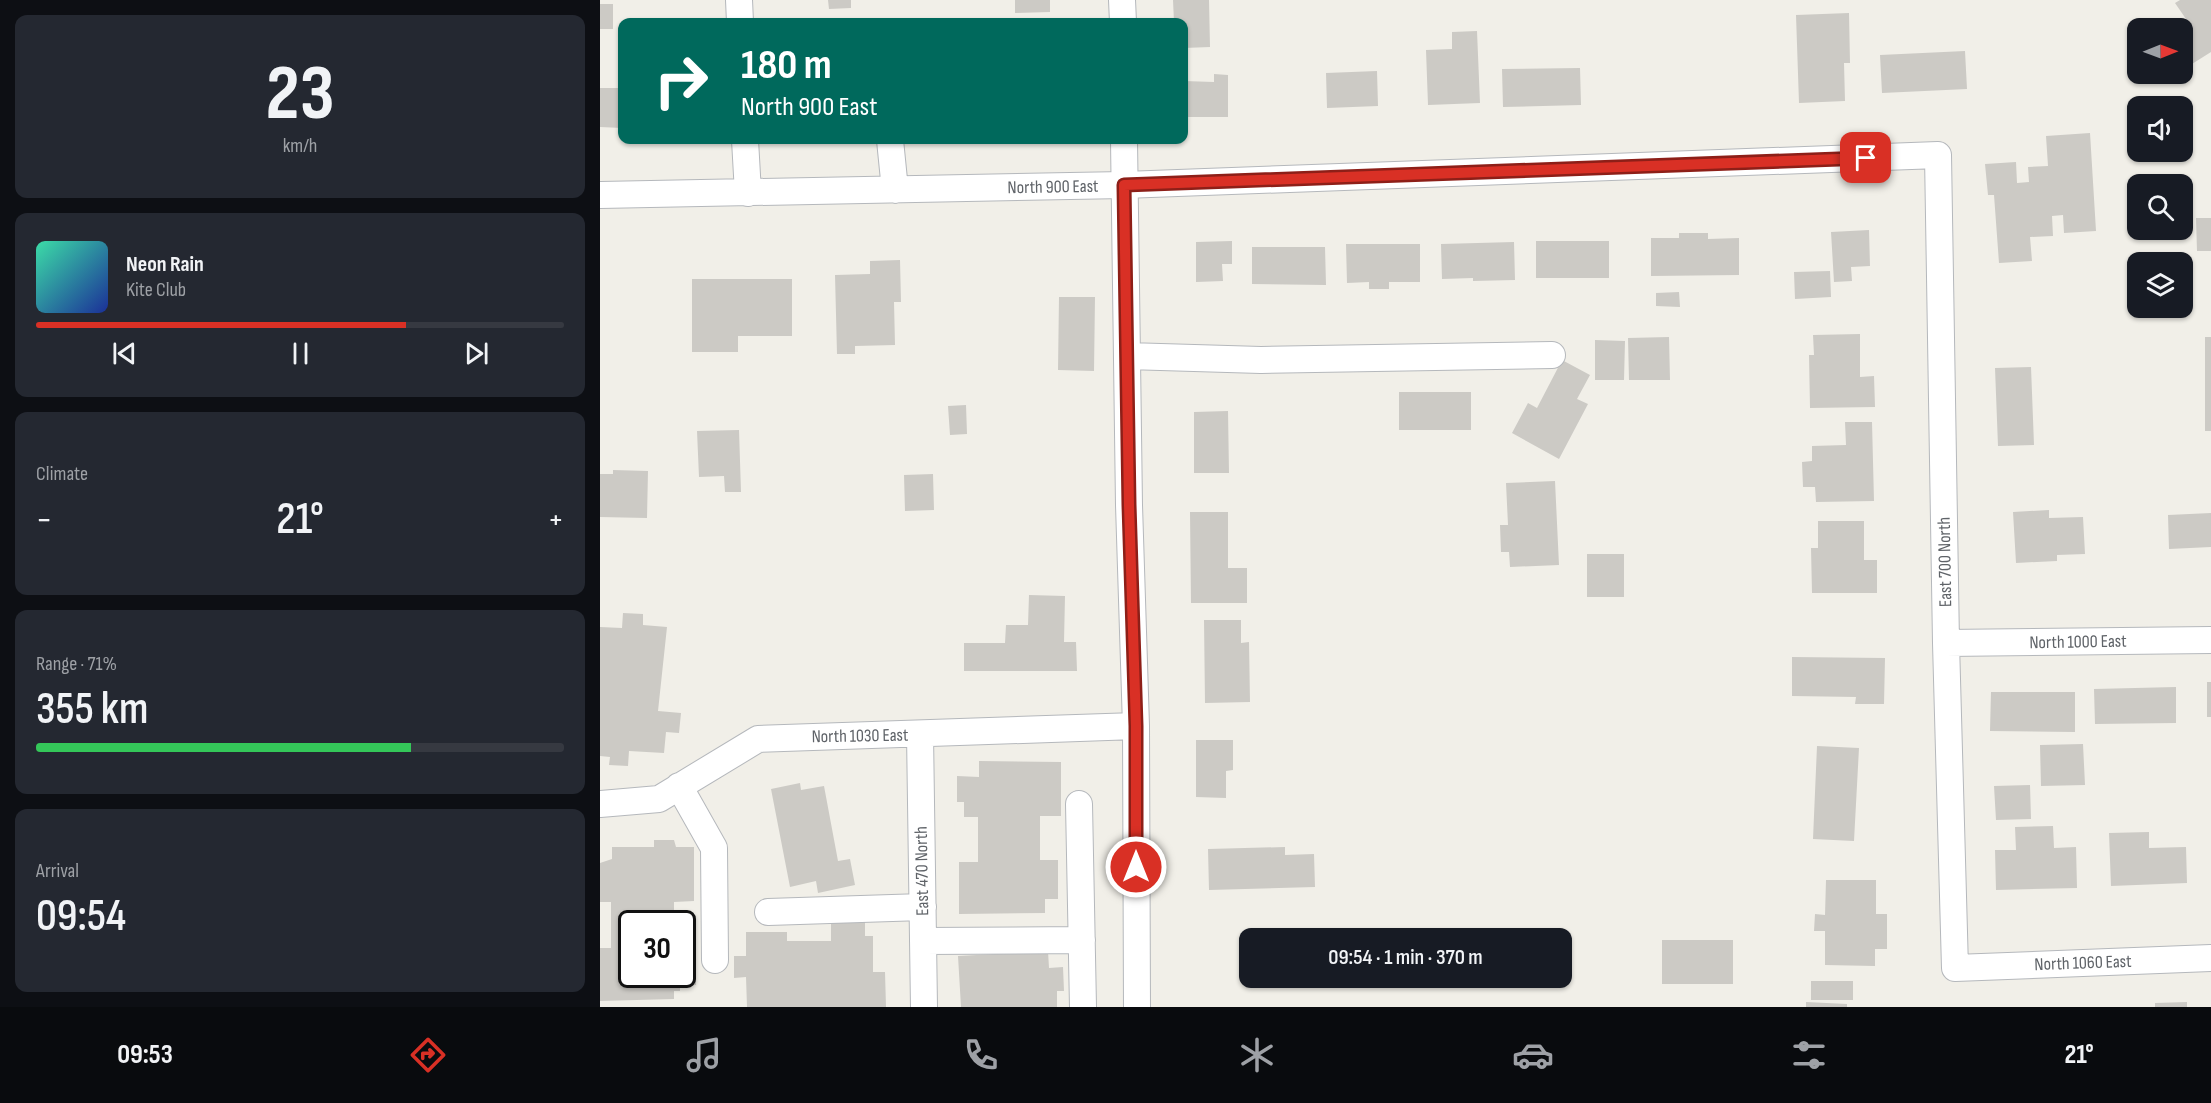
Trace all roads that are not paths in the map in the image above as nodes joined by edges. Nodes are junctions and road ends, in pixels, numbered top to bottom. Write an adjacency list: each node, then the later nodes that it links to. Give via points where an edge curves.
1 (739, 0): 3 (street)
2 (1122, 0): 4 (street)
3 (740, 18)
4 (1123, 18)
5 (745, 144): 11 (street)
6 (890, 144): 10 (street)
7 (1124, 144): 9 (street)
8 (1938, 155): 9 (street, North 900 East); 16 (street, East 700 North)
9 (1124, 185): 10 (street, North 900 East); 14 (street)
10 (895, 190): 11 (street, North 900 East)
11 (748, 193): 12 (street, North 900 East)
12 (600, 195)
13 (1552, 355): 14 (street, via 1285,360)
14 (1127, 356): 17 (street)
15 (2211, 640): 16 (street, North 1000 East)
16 (1946, 644): 28 (street, East 700 North)
17 (1136, 726): 18 (street, North 1030 East); 31 (street)
18 (920, 734): 19 (street, North 1030 East, via 758,739); 22 (street, East 470 North)
19 (679, 786): 20 (street, North 1030 East, via 658,799); 27 (street, via 714,848)
20 (600, 804)
21 (1079, 804): 24 (street)
22 (923, 907): 23 (street); 25 (street, East 470 North)
23 (768, 912)
24 (1082, 940): 25 (street); 30 (street)
25 (923, 941): 29 (street, East 470 North)
26 (2211, 958): 28 (street, North 1060 East)
27 (715, 960)
28 (1955, 968)
29 (924, 1007)
30 (1083, 1007)
31 (1137, 1007)

